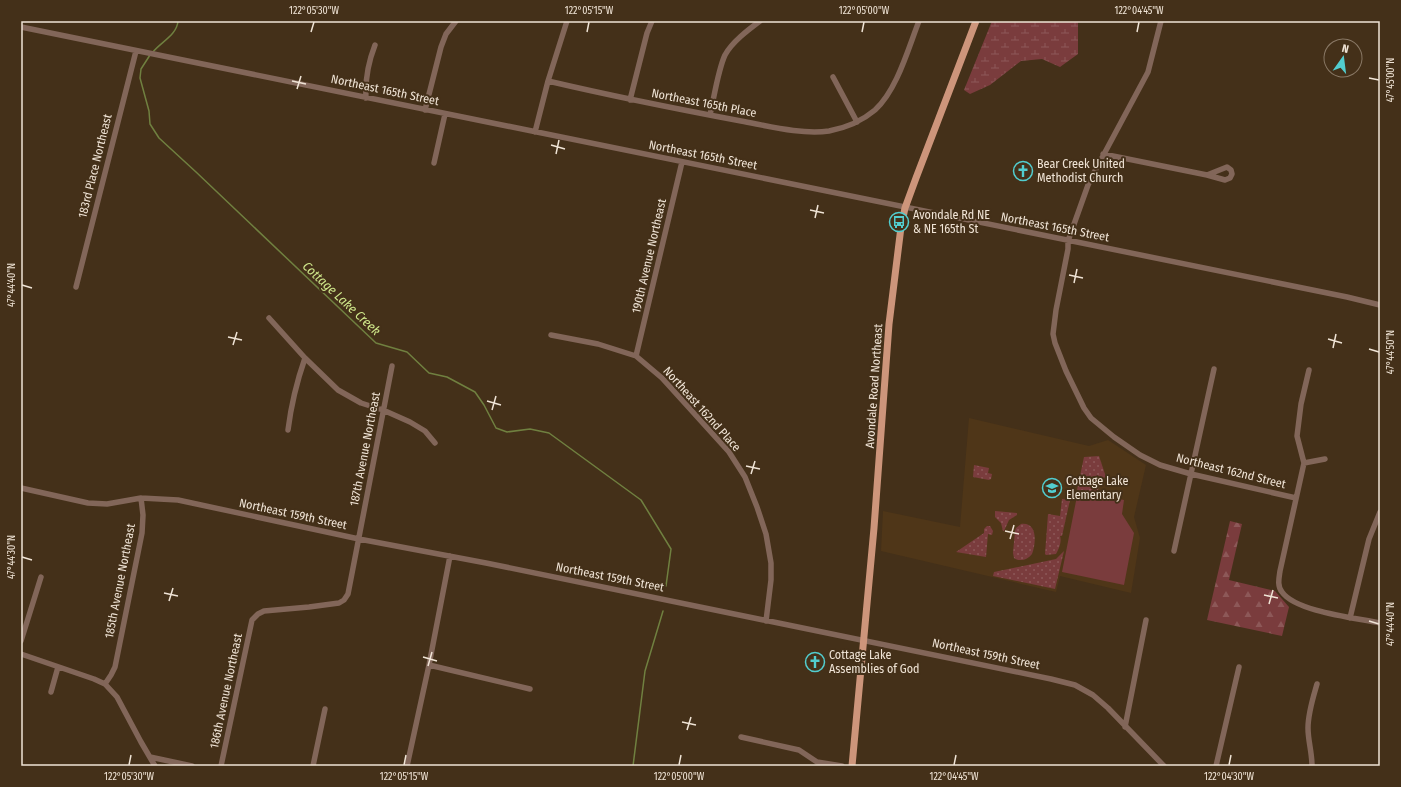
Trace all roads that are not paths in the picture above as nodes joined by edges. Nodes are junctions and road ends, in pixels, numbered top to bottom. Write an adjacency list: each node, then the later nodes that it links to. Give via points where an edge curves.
1 (456, 21): 15 (street, via 440,47)
2 (567, 21): 12 (street)
3 (652, 21): 14 (street)
4 (760, 21): 17 (street, via 734,43 726,55)
5 (919, 21): 18 (street, Northeast 165th Place, via 891,88 875,110)
6 (976, 21): 24 (main road, Avondale Road Northeast)
7 (1161, 21): 20 (street, Northeast 162nd Street, via 1148,72)
8 (21, 27): 10 (street, Northeast 165th Street)
9 (375, 45): 13 (street, via 367,70)
10 (136, 51): 13 (street, Northeast 165th Street); 26 (street, 183rd Place Northeast)
11 (833, 77): 18 (street)
12 (548, 81): 14 (street, Northeast 165th Place); 19 (street)
13 (366, 98): 15 (street, Northeast 165th Street)
14 (630, 100): 17 (street, Northeast 165th Place)
15 (425, 110): 16 (street, Northeast 165th Street)
16 (444, 114): 19 (street, Northeast 165th Street); 22 (street)
17 (710, 115): 18 (street, Northeast 165th Place, via 811,132 828,131)
18 (857, 122)
19 (535, 132): 21 (street, Northeast 165th Street)
20 (1103, 154): 23 (street); 25 (street, Northeast 162nd Street, via 1088,185)
21 (682, 162): 24 (street, Northeast 165th Street); 30 (street, 190th Avenue Northeast)
22 (434, 163)
23 (1207, 175)
24 (905, 208): 25 (street, Northeast 165th Street); 55 (main road, Avondale Road Northeast, via 888,324)
25 (1068, 241): 27 (street, Northeast 165th Street); 40 (street, Northeast 162nd Street, via 1053,334 1066,371 1084,408 1091,418 1150,461)
26 (76, 287)
27 (1380, 305)
28 (269, 318): 31 (street)
29 (551, 335): 30 (street, via 592,342)
30 (636, 356): 52 (street, Northeast 162nd Place, via 662,378 728,452 745,477 758,507 771,563)
31 (305, 358): 35 (street, via 338,390 361,403); 36 (street)
32 (392, 366): 35 (street, 187th Avenue Northeast)
33 (1214, 369): 40 (street)
34 (1309, 370): 39 (street, via 1297,436)
35 (383, 410): 37 (street, via 410,422 424,431); 45 (street, 187th Avenue Northeast)
36 (288, 430)
37 (435, 443)
38 (1325, 459): 39 (street)
39 (1304, 462): 43 (street)
40 (1191, 474): 43 (street, Northeast 162nd Street); 46 (street)
41 (21, 488): 42 (street, Northeast 159th Street, via 88,503 107,504)
42 (141, 498): 45 (street, Northeast 159th Street, via 178,500); 60 (street, 185th Avenue Northeast, via 142,533 115,667)
43 (1296, 498): 49 (street, via 1278,581 1281,591 1302,606)
44 (1380, 512): 49 (street, via 1369,539)
45 (359, 539): 47 (street, Northeast 159th Street); 50 (street, 187th Avenue Northeast, via 348,594 344,600 339,603 264,611)
46 (1174, 551)
47 (450, 556): 52 (street, Northeast 159th Street); 57 (street)
48 (41, 577): 54 (street)
49 (1350, 618): 53 (street)
50 (252, 620): 70 (street, 186th Avenue Northeast)
51 (1146, 620): 65 (street)
52 (766, 621): 55 (street, Northeast 159th Street)
53 (1380, 624)
54 (21, 641)
55 (864, 641): 65 (street, Northeast 159th Street, via 1075,685 1093,695); 74 (main road, Avondale Road Northeast)
56 (21, 654): 58 (street)
57 (429, 665): 62 (street); 72 (street)
58 (58, 667): 60 (street); 63 (street)
59 (1239, 667): 76 (street)
60 (105, 684): 67 (street, via 117,697)
61 (1317, 684): 77 (street, via 1308,722)
62 (530, 689)
63 (51, 692)
64 (325, 709): 71 (street)
65 (1125, 726): 75 (street, Northeast 159th Street)
66 (741, 737): 73 (street, via 799,750 817,762)
67 (150, 757): 68 (street); 69 (street)
68 (155, 766)
69 (192, 766)
70 (221, 766)
71 (313, 766)
72 (407, 766)
73 (842, 766)
74 (852, 766)
75 (1164, 766)
76 (1216, 766)
77 (1312, 766)

